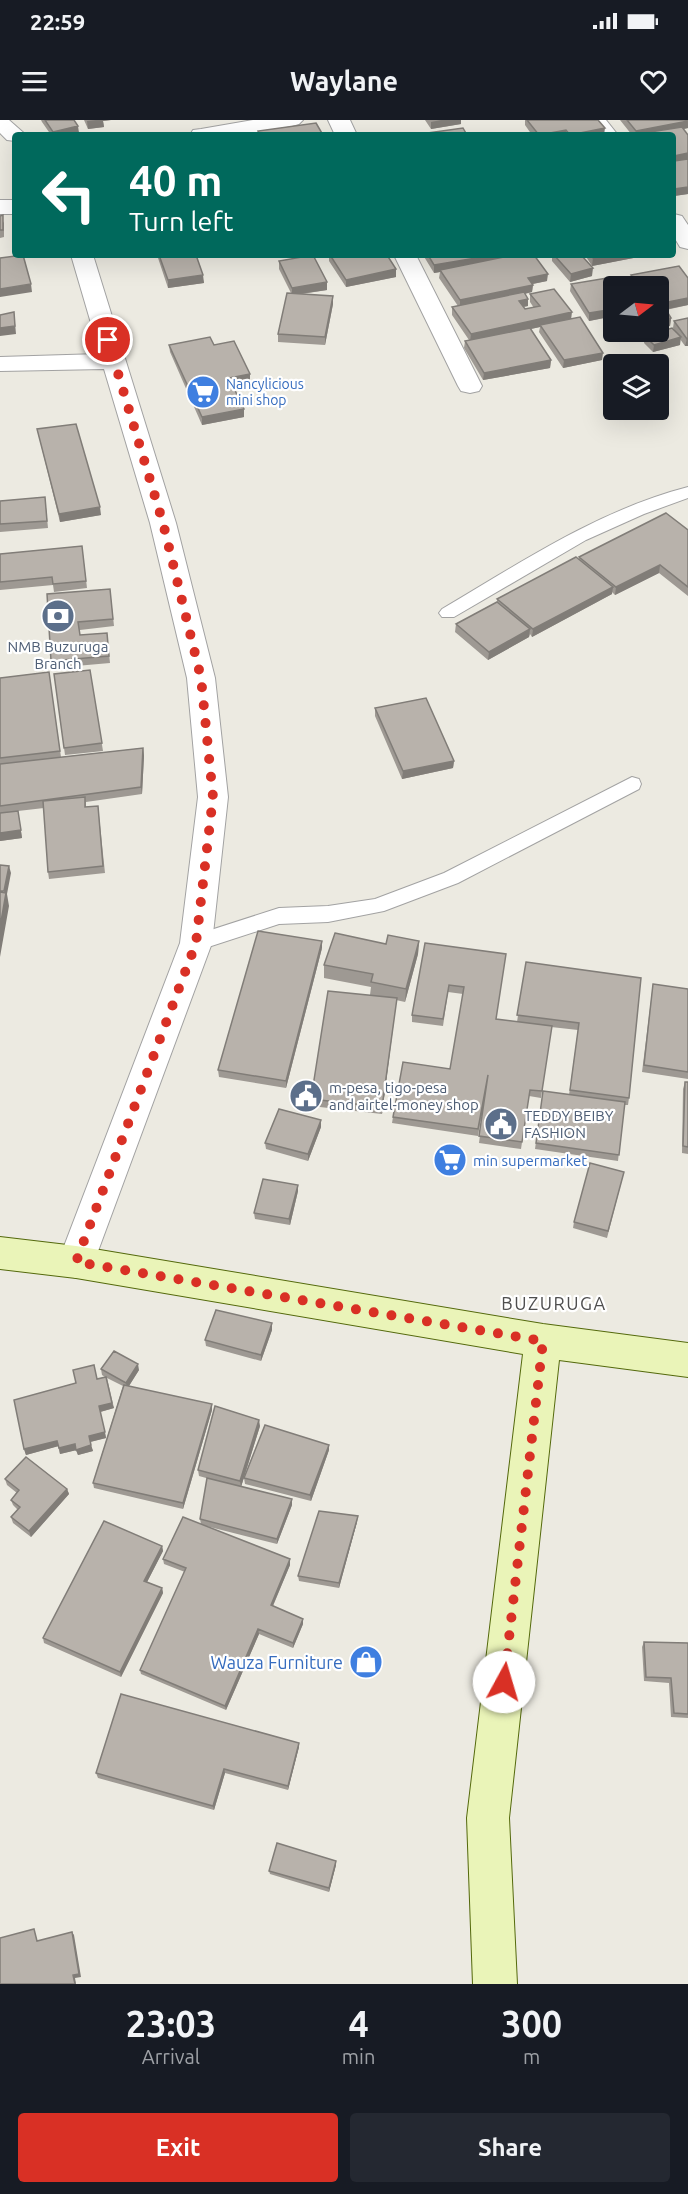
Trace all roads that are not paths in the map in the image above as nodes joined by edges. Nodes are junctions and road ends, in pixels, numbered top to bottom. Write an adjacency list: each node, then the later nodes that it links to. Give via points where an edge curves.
1 (292, 120): 4 (street)
2 (595, 120): 5 (street)
3 (0, 123): 6 (street)
4 (219, 132)
5 (605, 132)
6 (12, 133)
7 (676, 224): 8 (street)
8 (688, 242)
9 (83, 258): 11 (street)
10 (406, 258): 13 (street)
11 (115, 362): 12 (street); 17 (street, via 163,523 201,678 213,797)
12 (0, 364)
13 (470, 386)
14 (688, 492): 15 (lane, via 580,536)
15 (448, 613)
16 (632, 784): 17 (lane, via 452,878 377,906 279,916)
17 (196, 943): 19 (street)
18 (0, 1253): 19 (main road)
19 (76, 1262): 20 (main road)
20 (543, 1341): 21 (main road); 22 (main road, via 488,1818)
21 (688, 1360)
22 (495, 1984)

